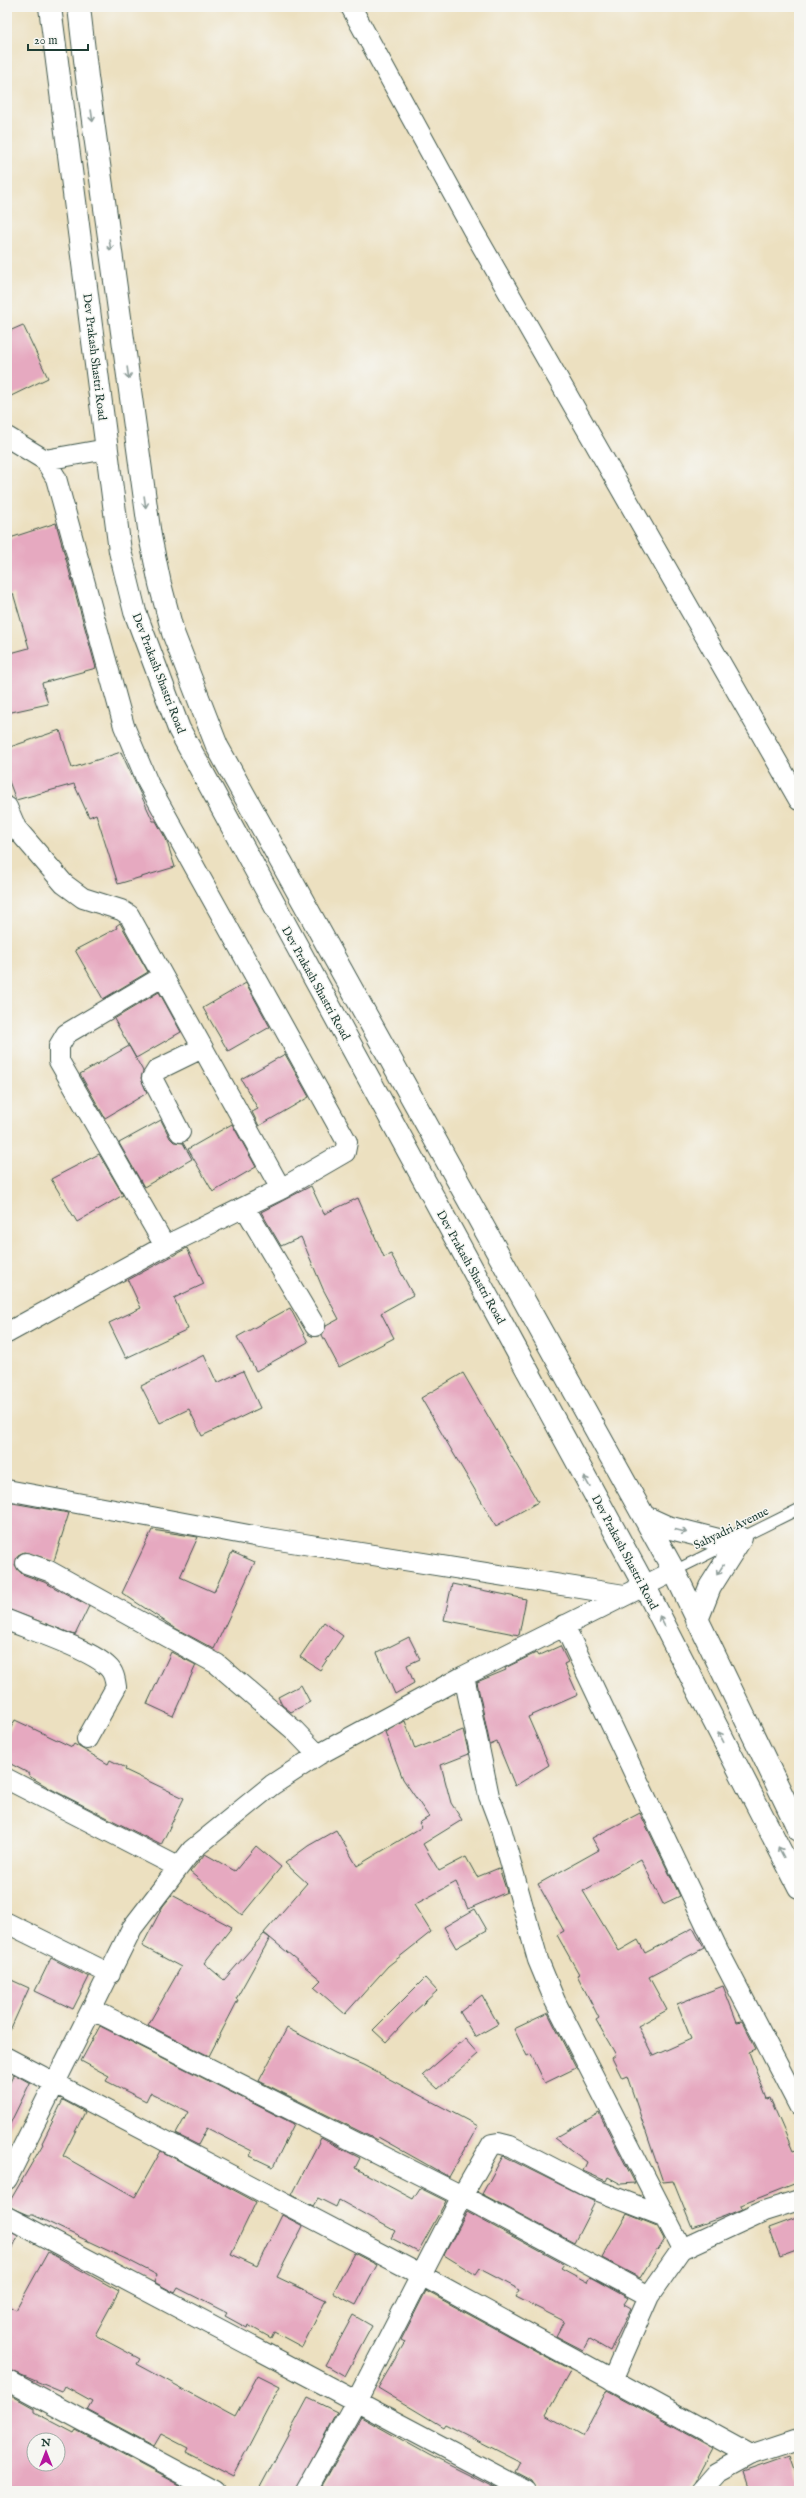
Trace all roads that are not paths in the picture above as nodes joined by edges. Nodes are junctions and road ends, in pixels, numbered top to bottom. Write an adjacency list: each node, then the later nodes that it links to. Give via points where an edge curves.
1 (50, 7): 5 (street, Dev Prakash Shastri Road)
2 (79, 7): 19 (street, one-way to 19, via 150,536 174,633 217,746)
3 (351, 7): 7 (street, via 474,232)
4 (7, 438): 6 (street)
5 (107, 449): 6 (street); 23 (street, Dev Prakash Shastri Road, one-way to 5, via 179,729 135,612 125,574)
6 (45, 460): 12 (street, via 62,493 124,726 134,753 148,783 347,1142 342,1154)
7 (799, 800)
8 (7, 807): 9 (street, via 16,828 64,884 83,898 129,915)
9 (162, 977): 10 (street); 14 (street, via 72,1030 62,1041 59,1061)
10 (202, 1048): 11 (street, via 157,1070 152,1078); 12 (street)
11 (180, 1132)
12 (281, 1189): 13 (street)
13 (245, 1208): 14 (street); 15 (street)
14 (165, 1246): 16 (street)
15 (315, 1326)
16 (7, 1333)
17 (7, 1490): 24 (street, via 254,1536)
18 (799, 1509): 20 (lane, Sahyadri Avenue)
19 (644, 1517): 20 (street, one-way to 20, via 667,1527); 22 (street)
20 (735, 1540): 22 (lane, Sahyadri Avenue); 26 (street, one-way to 26, via 710,1587)
21 (26, 1563): 30 (street, via 49,1571 217,1664 294,1730)
22 (674, 1571): 23 (street); 26 (street)
23 (644, 1585): 24 (street); 34 (street, Dev Prakash Shastri Road, one-way to 23)
24 (624, 1595): 27 (street)
25 (7, 1620): 29 (street, via 89,1654 109,1667 115,1677 116,1687)
26 (698, 1620): 32 (street)
27 (564, 1626): 28 (street); 40 (street, via 718,1950)
28 (464, 1676): 30 (street); 44 (street, via 489,1796 500,1825 538,1960 555,2001)
29 (87, 1739)
30 (318, 1755): 33 (street, via 272,1785 208,1835)
31 (7, 1779): 33 (street)
32 (799, 1830)
33 (178, 1866): 36 (street, via 132,1928)
34 (799, 1887)
35 (7, 1923): 36 (street)
36 (110, 1974): 37 (street)
37 (93, 2010): 39 (street); 42 (street)
38 (7, 2058): 39 (street)
39 (55, 2082): 41 (street); 47 (street)
40 (799, 2106)
41 (7, 2179)
42 (462, 2196): 44 (street, via 488,2148 498,2142 591,2188); 47 (street); 48 (street)
43 (799, 2200): 46 (street, via 764,2212)
44 (663, 2216): 46 (street)
45 (7, 2217): 51 (street)
46 (682, 2249): 48 (street)
47 (421, 2275): 50 (street); 51 (street)
48 (649, 2296): 50 (street)
49 (7, 2380): 54 (street)
50 (612, 2380): 53 (street)
51 (357, 2400): 55 (street); 56 (street)
52 (799, 2439): 53 (street)
53 (750, 2455): 57 (street, via 717,2473)
54 (214, 2491)
55 (306, 2491)
56 (526, 2491)
57 (701, 2491)

